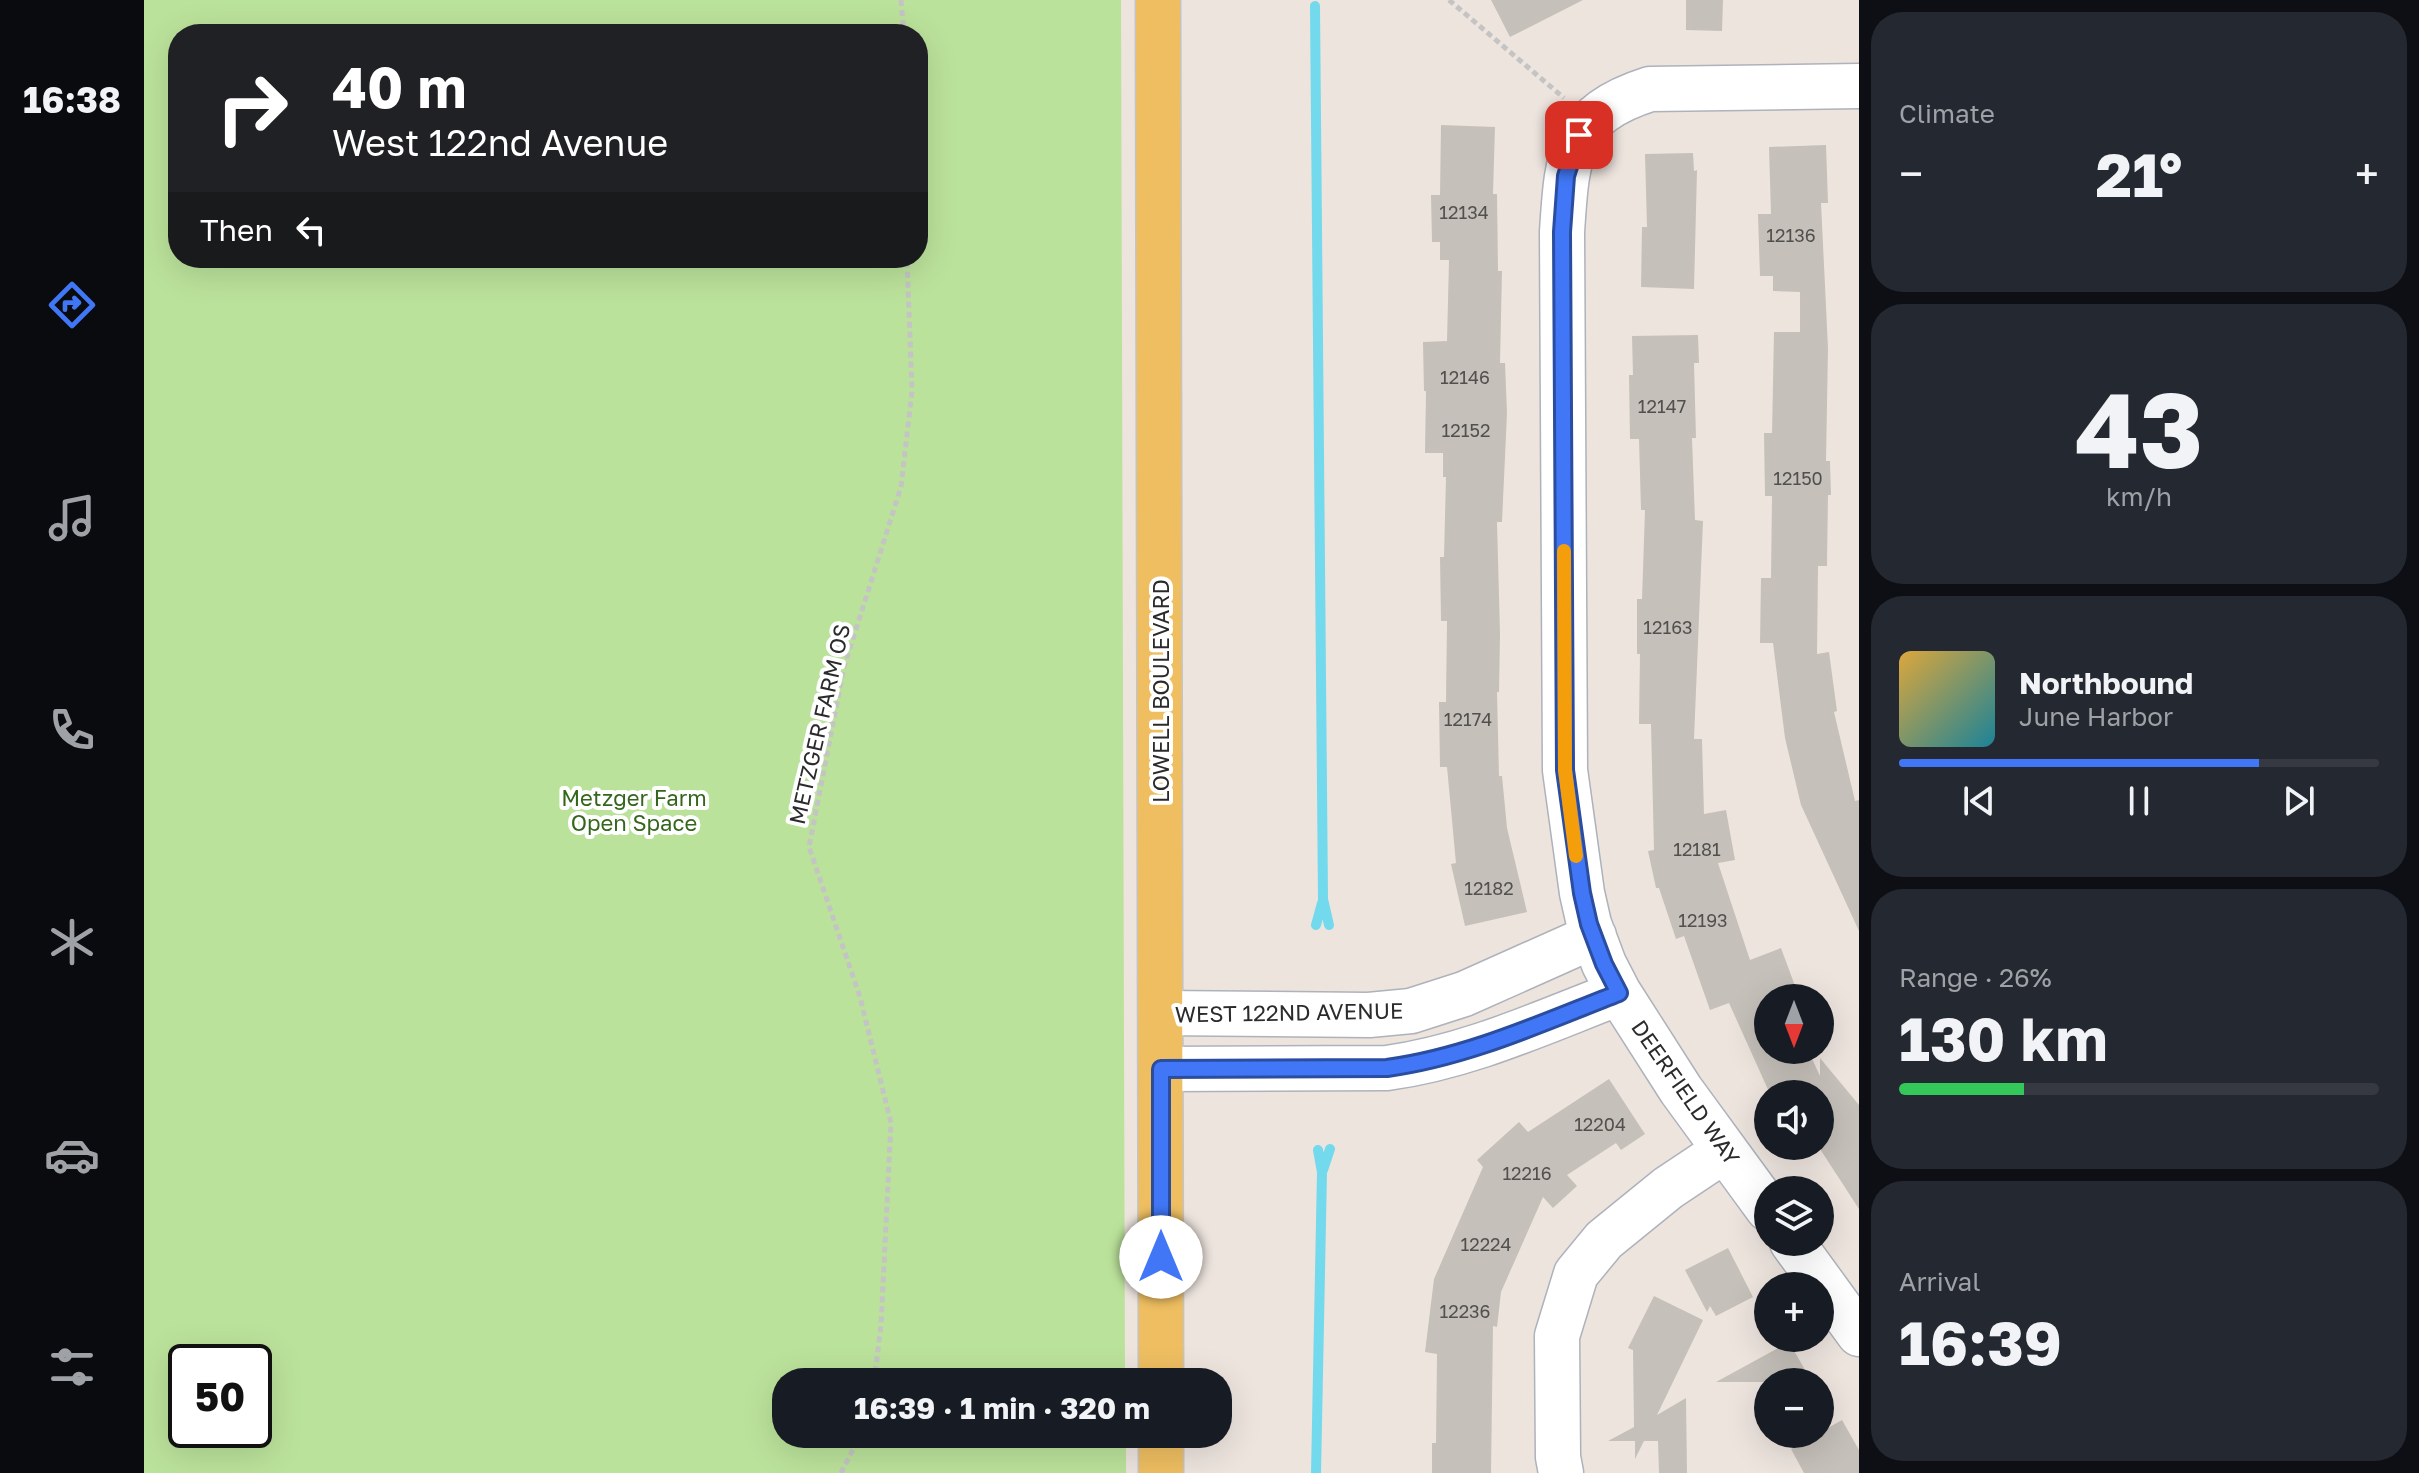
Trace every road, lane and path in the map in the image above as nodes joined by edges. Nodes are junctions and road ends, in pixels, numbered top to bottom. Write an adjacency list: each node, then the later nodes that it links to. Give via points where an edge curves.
1 (901, 0): 4 (path)
2 (1158, 0): 10 (main road, LOWELL BOULEVARD)
3 (1449, 0): 6 (path)
4 (903, 24)
5 (1859, 86): 6 (street, via 1650,89)
6 (1578, 110): 8 (street, DEERFIELD WAY, via 1579,135 1566,176 1562,232 1565,770 1582,893)
7 (907, 268): 16 (path, METZGER FARM OS, via 912,391 901,487 844,667 809,847 860,997 891,1123)
8 (1594, 936): 9 (street, DEERFIELD WAY); 10 (street, WEST 122ND AVENUE, via 1464,994 1411,1011)
9 (1619, 993): 11 (street, via 1488,1044 1415,1065); 12 (street, DEERFIELD WAY)
10 (1161, 1013): 11 (main road, LOWELL BOULEVARD)
11 (1161, 1069): 17 (main road, LOWELL BOULEVARD)
12 (1725, 1150): 13 (street, DEERFIELD WAY); 22 (street, via 1604,1240 1576,1274 1557,1336)
13 (1754, 1190)
14 (1802, 1256): 15 (street)
15 (1859, 1334)
16 (876, 1368)
17 (1161, 1368)
18 (854, 1448): 20 (path)
19 (1161, 1448): 21 (main road)
20 (841, 1473)
21 (1161, 1473)
22 (1561, 1473)

